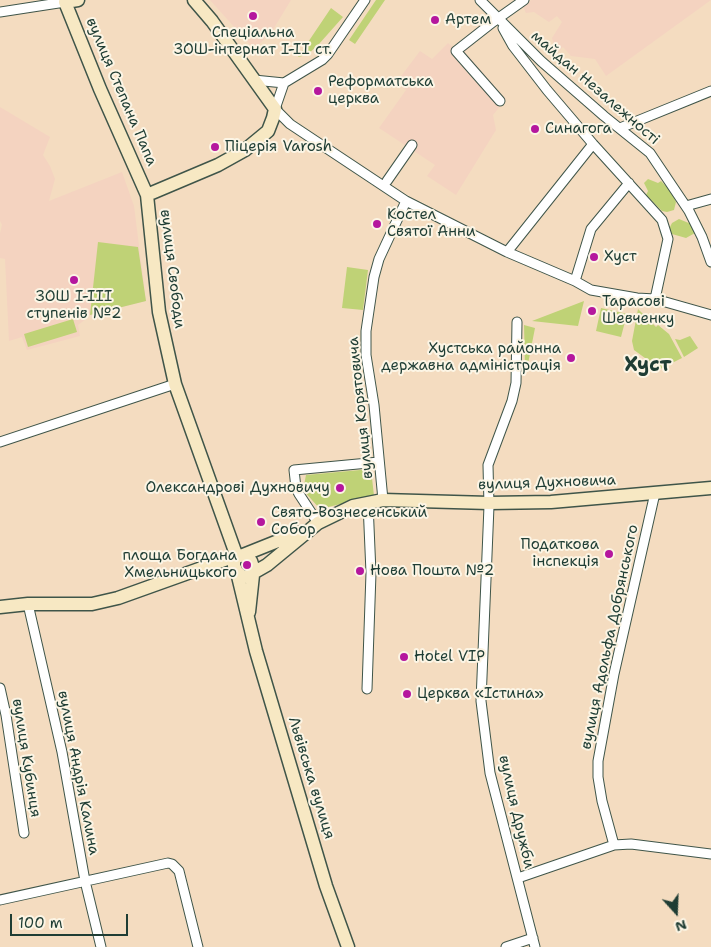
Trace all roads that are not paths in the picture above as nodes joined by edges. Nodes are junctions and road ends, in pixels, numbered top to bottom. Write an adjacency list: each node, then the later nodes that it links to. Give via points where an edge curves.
1 (194, 0): 8 (main road)
2 (365, 0): 9 (street, via 328,54)
3 (480, 0): 7 (street, майдан Незалежності)
4 (524, 0): 7 (street)
5 (71, 1): 6 (street); 18 (main road, вулиця Степана Папа, via 100,89)
6 (0, 12)
7 (498, 19): 11 (street, via 456,51); 13 (street, майдан Незалежності, via 541,61); 14 (street, майдан Незалежності, via 513,46)
8 (254, 80): 9 (street); 12 (main road)
9 (284, 83): 12 (street)
10 (711, 91): 13 (street)
11 (500, 101)
12 (275, 109): 18 (main road, вулиця Свободи, via 270,128 245,150); 20 (street, via 295,128)
13 (620, 128): 21 (street, майдан Незалежності, via 650,153)
14 (593, 144): 17 (street, майдан Незалежності); 23 (street)
15 (412, 145): 16 (street)
16 (387, 181)
17 (629, 183): 25 (street, via 591,229); 26 (street, майдан Незалежності, via 662,220 668,239)
18 (147, 195): 29 (main road, вулиця Свободи, via 158,306)
19 (711, 199): 21 (street)
20 (406, 201): 23 (street); 31 (street, вулиця Корятовича, via 379,259 366,331 366,355)
21 (690, 205): 22 (street, майдан Незалежності)
22 (706, 237): 24 (street, майдан Незалежності)
23 (507, 252): 25 (street)
24 (711, 262)
25 (575, 280): 26 (street, via 591,290)
26 (655, 299): 27 (street)
27 (711, 315)
28 (517, 322): 36 (street, вулиця Дружби, via 516,383 488,465)
29 (175, 384): 30 (street); 38 (main road, вулиця Свободи)
30 (0, 442)
31 (380, 462): 34 (street, вулиця Корятовича); 37 (street, via 294,470 296,488)
32 (711, 488): 33 (main road, вулиця Духновича)
33 (655, 493): 36 (main road, вулиця Духновича); 47 (street, вулиця Адольфа Добрянського, via 612,683 598,761 602,801)
34 (383, 500): 35 (main road); 36 (main road, вулиця Духновича)
35 (368, 503): 37 (main road, via 353,506); 45 (street, via 371,573)
36 (488, 503): 49 (street, вулиця Дружби, via 481,701 490,773)
37 (316, 524): 38 (main road); 40 (main road)
38 (238, 557): 39 (main road, via 234,566); 40 (main road, via 251,561); 41 (main road, via 92,604)
39 (237, 572): 40 (main road, via 243,577); 43 (main road, Львівська вулиця)
40 (253, 574): 43 (main road, Львівська вулиця)
41 (28, 604): 42 (main road); 50 (street, вулиця Андрія Калина, via 62,752)
42 (0, 607)
43 (248, 617): 55 (main road, Львівська вулиця, via 321,868)
44 (0, 688): 46 (street, вулиця Кубинця)
45 (367, 689)
46 (24, 834)
47 (614, 845): 48 (street, via 631,844); 49 (street)
48 (711, 854)
49 (518, 878): 52 (street, вулиця Дружби)
50 (85, 881): 51 (street); 53 (street, вулиця Андрія Калина); 54 (street, via 172,864 179,871)
51 (0, 900)
52 (534, 942): 56 (street)
53 (101, 947)
54 (198, 947)
55 (348, 947)
56 (506, 947)

